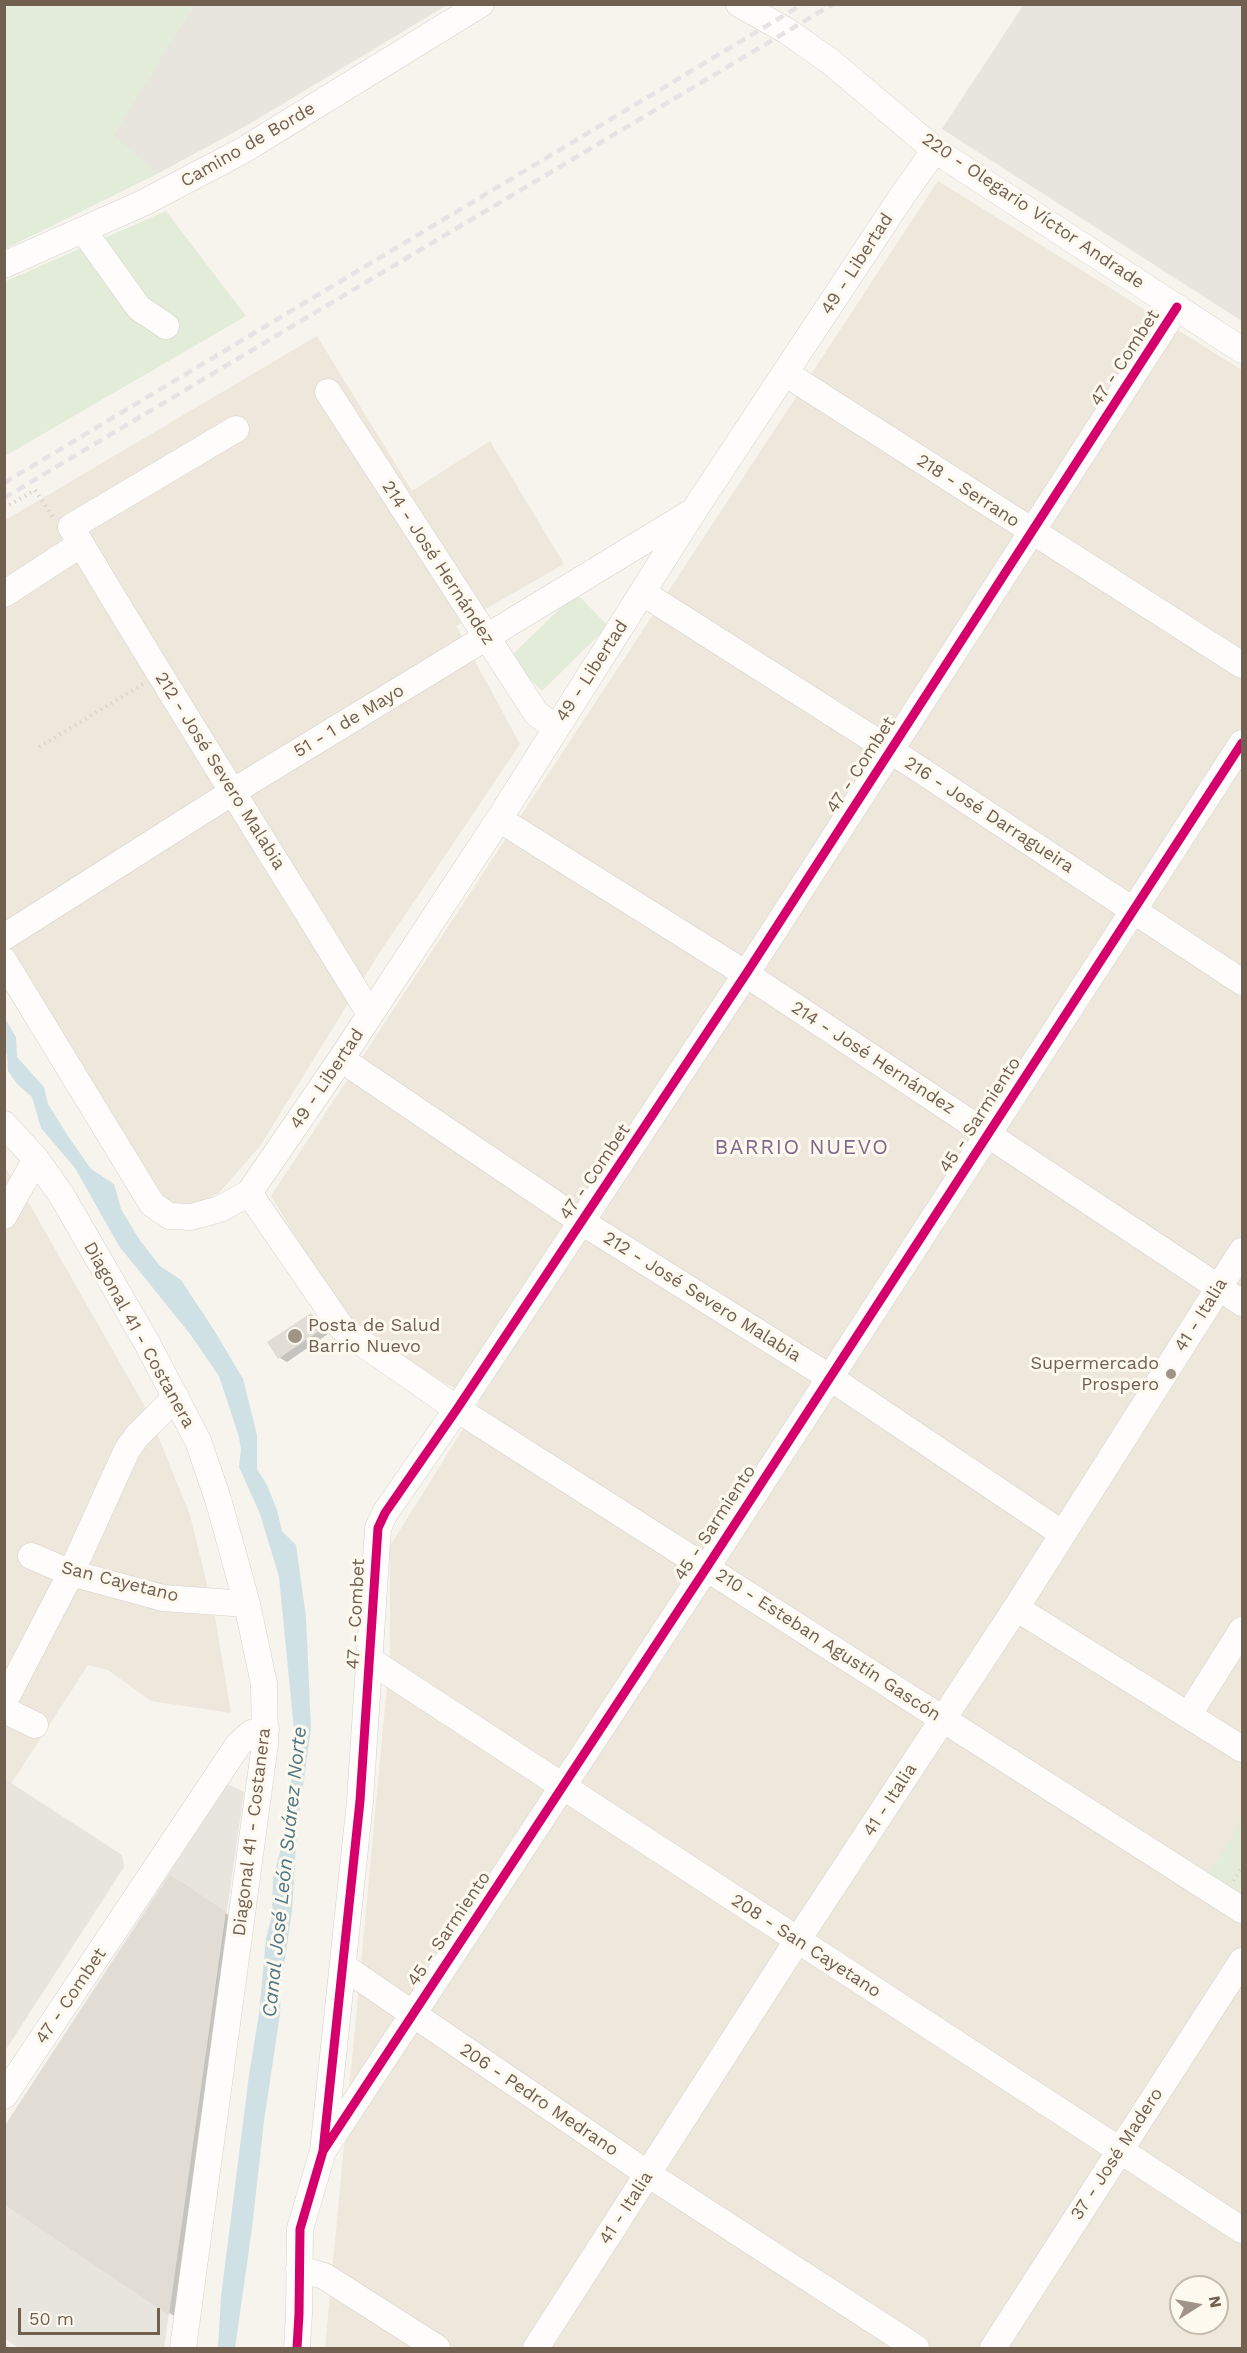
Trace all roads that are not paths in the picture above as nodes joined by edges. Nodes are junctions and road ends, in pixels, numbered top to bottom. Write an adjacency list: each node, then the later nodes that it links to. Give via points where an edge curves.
1 (481, 4): 4 (street, Camino de Borde, via 242,152)
2 (739, 4): 3 (street, 220 - Olegario Víctor Andrade, via 788,31 831,62)
3 (935, 150): 6 (street, 220 - Olegario Víctor Andrade); 9 (street, 49 - Libertad)
4 (82, 230): 5 (street, Camino de Borde); 7 (street, via 139,308)
5 (4, 265)
6 (1177, 307): 8 (street, 220 - Olegario Víctor Andrade); 13 (street, 47 - Combet)
7 (166, 326)
8 (1242, 350)
9 (785, 374): 12 (street, 49 - Libertad); 13 (street, 218 - Serrano)
10 (328, 392): 17 (street, 214 - José Hernández)
11 (236, 429): 14 (street)
12 (695, 509): 15 (street, 49 - Libertad); 17 (street, 51 - 1 de Mayo)
13 (1032, 532): 18 (street, 218 - Serrano); 21 (street, 47 - Combet)
14 (76, 536): 16 (street); 22 (street, 212 - José Severo Malabia)
15 (643, 593): 19 (street, 49 - Libertad); 21 (street, 216 - José Darragueira)
16 (4, 594)
17 (487, 639): 19 (street, 214 - José Hernández, via 536,713); 22 (street, 51 - 1 de Mayo)
18 (1242, 665)
19 (555, 728): 23 (street, 49 - Libertad)
20 (1242, 743): 24 (street, 45 - Sarmiento)
21 (890, 750): 24 (street, 216 - José Darragueira); 27 (street, 47 - Combet)
22 (234, 791): 25 (street, 51 - 1 de Mayo); 29 (street, 212 - José Severo Malabia)
23 (499, 819): 27 (street, 214 - José Hernández); 29 (street, 49 - Libertad)
24 (1132, 910): 28 (street, 216 - José Darragueira); 32 (street, 45 - Sarmiento)
25 (4, 936)
26 (4, 961): 34 (street, via 152,1204 169,1216 191,1217 220,1209)
27 (746, 974): 32 (street, 214 - José Hernández); 36 (street, 47 - Combet)
28 (1242, 982)
29 (370, 1014): 30 (street, 49 - Libertad)
30 (341, 1059): 34 (street, 49 - Libertad); 36 (street, 212 - José Severo Malabia)
31 (4, 1124): 33 (street, Diagonal 41 - Costanera)
32 (988, 1134): 38 (street, 214 - José Hernández); 40 (street, 45 - Sarmiento)
33 (36, 1159): 35 (street); 41 (street, Diagonal 41 - Costanera, via 62,1196)
34 (249, 1193): 42 (street, 210 - Esteban Agustín Gascón, via 342,1329)
35 (4, 1216)
36 (582, 1222): 40 (street, 212 - José Severo Malabia); 42 (street, 47 - Combet)
37 (1242, 1251): 38 (street, 41 - Italia)
38 (1219, 1287): 39 (street, 214 - José Hernández); 43 (street, 41 - Italia)
39 (1242, 1303)
40 (829, 1377): 43 (street, 212 - José Severo Malabia); 45 (street, 45 - Sarmiento)
41 (176, 1397): 46 (street, via 127,1450); 47 (street, Diagonal 41 - Costanera, via 198,1441 218,1499)
42 (457, 1409): 45 (street, 210 - Esteban Agustín Gascón); 50 (street, 47 - Combet, via 384,1513 378,1528)
43 (1063, 1533): 48 (street, 41 - Italia)
44 (31, 1556): 46 (street, San Cayetano)
45 (707, 1567): 54 (street, 210 - Esteban Agustín Gascón); 58 (street, 45 - Sarmiento)
46 (71, 1573): 47 (street, San Cayetano, via 163,1598); 51 (street)
47 (247, 1604): 56 (street, Diagonal 41 - Costanera, via 264,1684)
48 (1016, 1608): 53 (street); 54 (street, 41 - Italia)
49 (1242, 1630): 53 (street)
50 (370, 1661): 58 (street, 208 - San Cayetano); 62 (street, 47 - Combet)
51 (4, 1702)
52 (4, 1710): 55 (street)
53 (1189, 1714): 57 (street)
54 (943, 1720): 59 (street, 210 - Esteban Agustín Gascón); 60 (street, 41 - Italia)
55 (35, 1725)
56 (266, 1728): 64 (street, 47 - Combet, via 251,1732 237,1745); 70 (street, Diagonal 41 - Costanera)
57 (1242, 1749)
58 (563, 1788): 60 (street, 208 - San Cayetano); 63 (street, 45 - Sarmiento)
59 (1242, 1910)
60 (797, 1941): 65 (street, 208 - San Cayetano); 67 (street, 41 - Italia)
61 (1242, 1961): 65 (street, 37 - José Madero)
62 (344, 1967): 63 (street, 206 - Pedro Medrano); 66 (street, 47 - Combet)
63 (413, 2014): 66 (street, 45 - Sarmiento); 67 (street, 206 - Pedro Medrano)
64 (4, 2096)
65 (1120, 2149): 68 (street, 208 - San Cayetano); 75 (street, 37 - José Madero)
66 (323, 2151): 69 (street, 45 - Sarmiento, via 300,2229)
67 (648, 2174): 73 (street, 41 - Italia); 74 (street, 206 - Pedro Medrano)
68 (1242, 2230)
69 (299, 2269): 71 (street, 45 - Sarmiento); 72 (street, via 324,2276)
70 (183, 2349)
71 (297, 2349)
72 (437, 2349)
73 (536, 2349)
74 (916, 2349)
75 (993, 2349)

